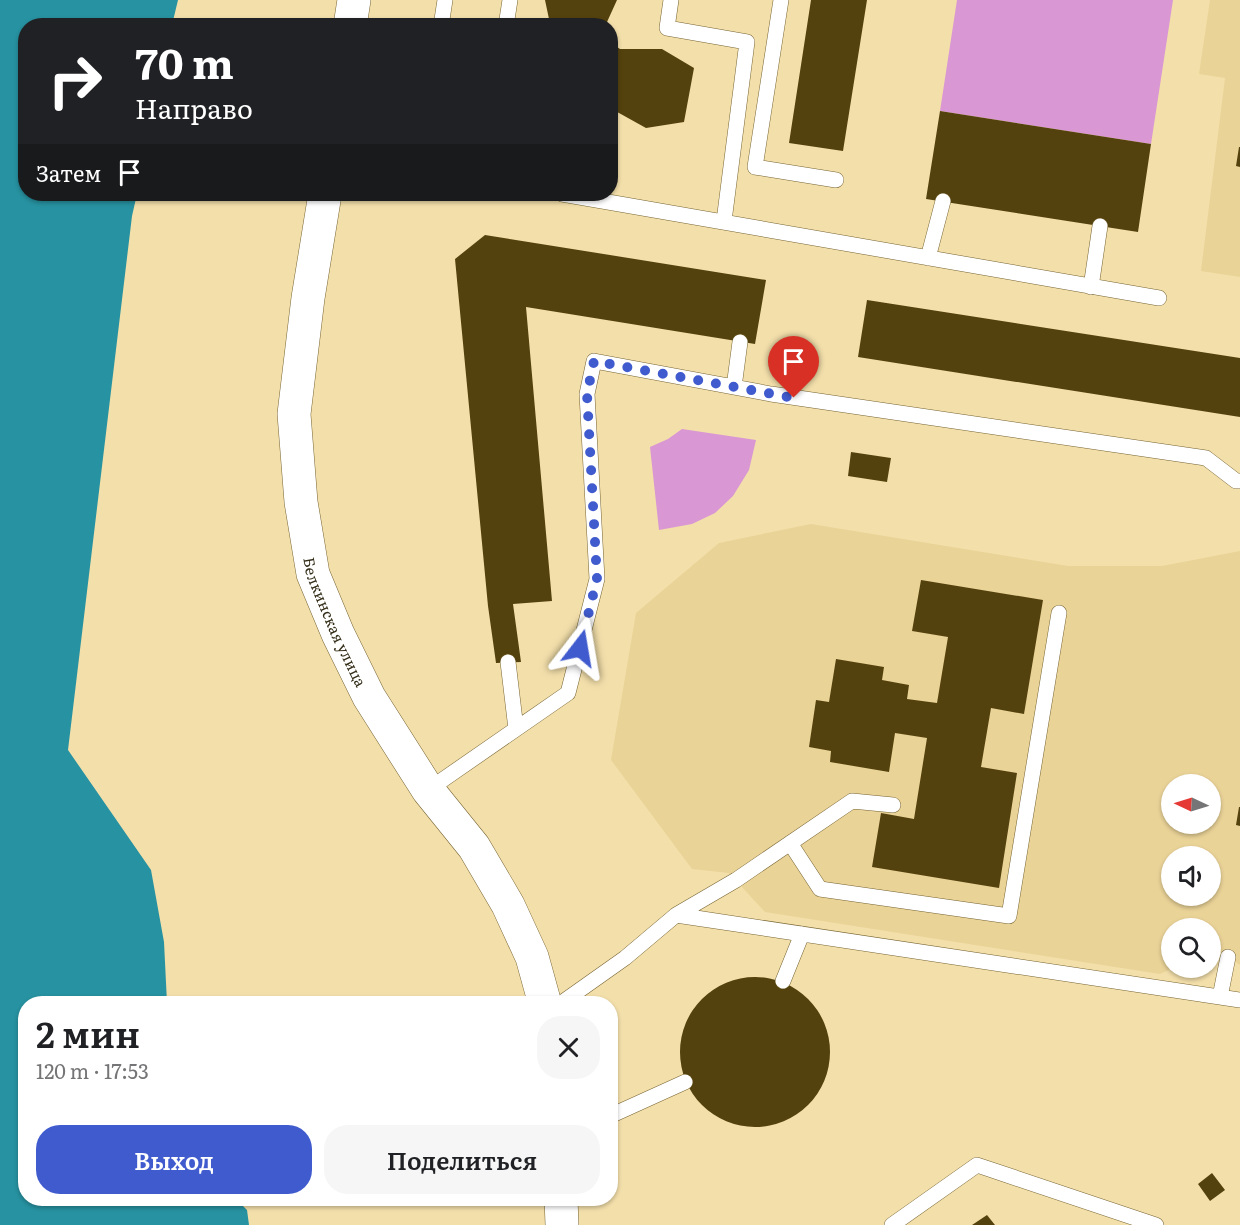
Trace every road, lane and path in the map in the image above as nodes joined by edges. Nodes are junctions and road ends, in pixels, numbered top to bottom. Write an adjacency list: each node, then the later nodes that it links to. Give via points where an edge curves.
1 (354, 0): 6 (street)
2 (445, 0): 7 (lane)
3 (510, 0): 8 (lane)
4 (671, 0): 13 (lane, via 667,28 747,42)
5 (781, 0): 9 (lane, via 755,167)
6 (351, 18)
7 (442, 18)
8 (507, 18)
9 (837, 180)
10 (324, 201): 24 (street, Белкинская улица, via 294,414 311,564 338,634 369,697)
11 (604, 201): 13 (lane)
12 (943, 201): 15 (lane)
13 (724, 221): 15 (lane)
14 (1100, 226): 16 (lane)
15 (928, 258): 16 (lane)
16 (1091, 286): 17 (lane)
17 (1159, 298)
18 (740, 342): 19 (lane)
19 (734, 387): 20 (lane, via 1206,458); 23 (lane, via 594,361 587,394 597,579 568,693)
20 (1240, 481)
21 (1059, 613): 26 (lane, via 1009,916 820,889)
22 (508, 662): 23 (lane)
23 (516, 729): 24 (lane)
24 (428, 790): 31 (street, Белкинская улица, via 474,847 508,905 532,957)
25 (893, 806): 26 (lane, via 852,801)
26 (790, 843): 27 (lane)
27 (676, 915): 28 (lane); 32 (lane)
28 (802, 934): 30 (lane); 33 (lane)
29 (1228, 957): 33 (lane)
30 (783, 981)
31 (543, 996)
32 (571, 996)
33 (1220, 997): 34 (lane)
34 (1240, 1000)
35 (685, 1082): 36 (lane)
36 (618, 1112)
37 (561, 1206): 38 (street)
38 (561, 1225)
39 (892, 1225): 40 (lane, via 977,1165)
40 (1156, 1225)

